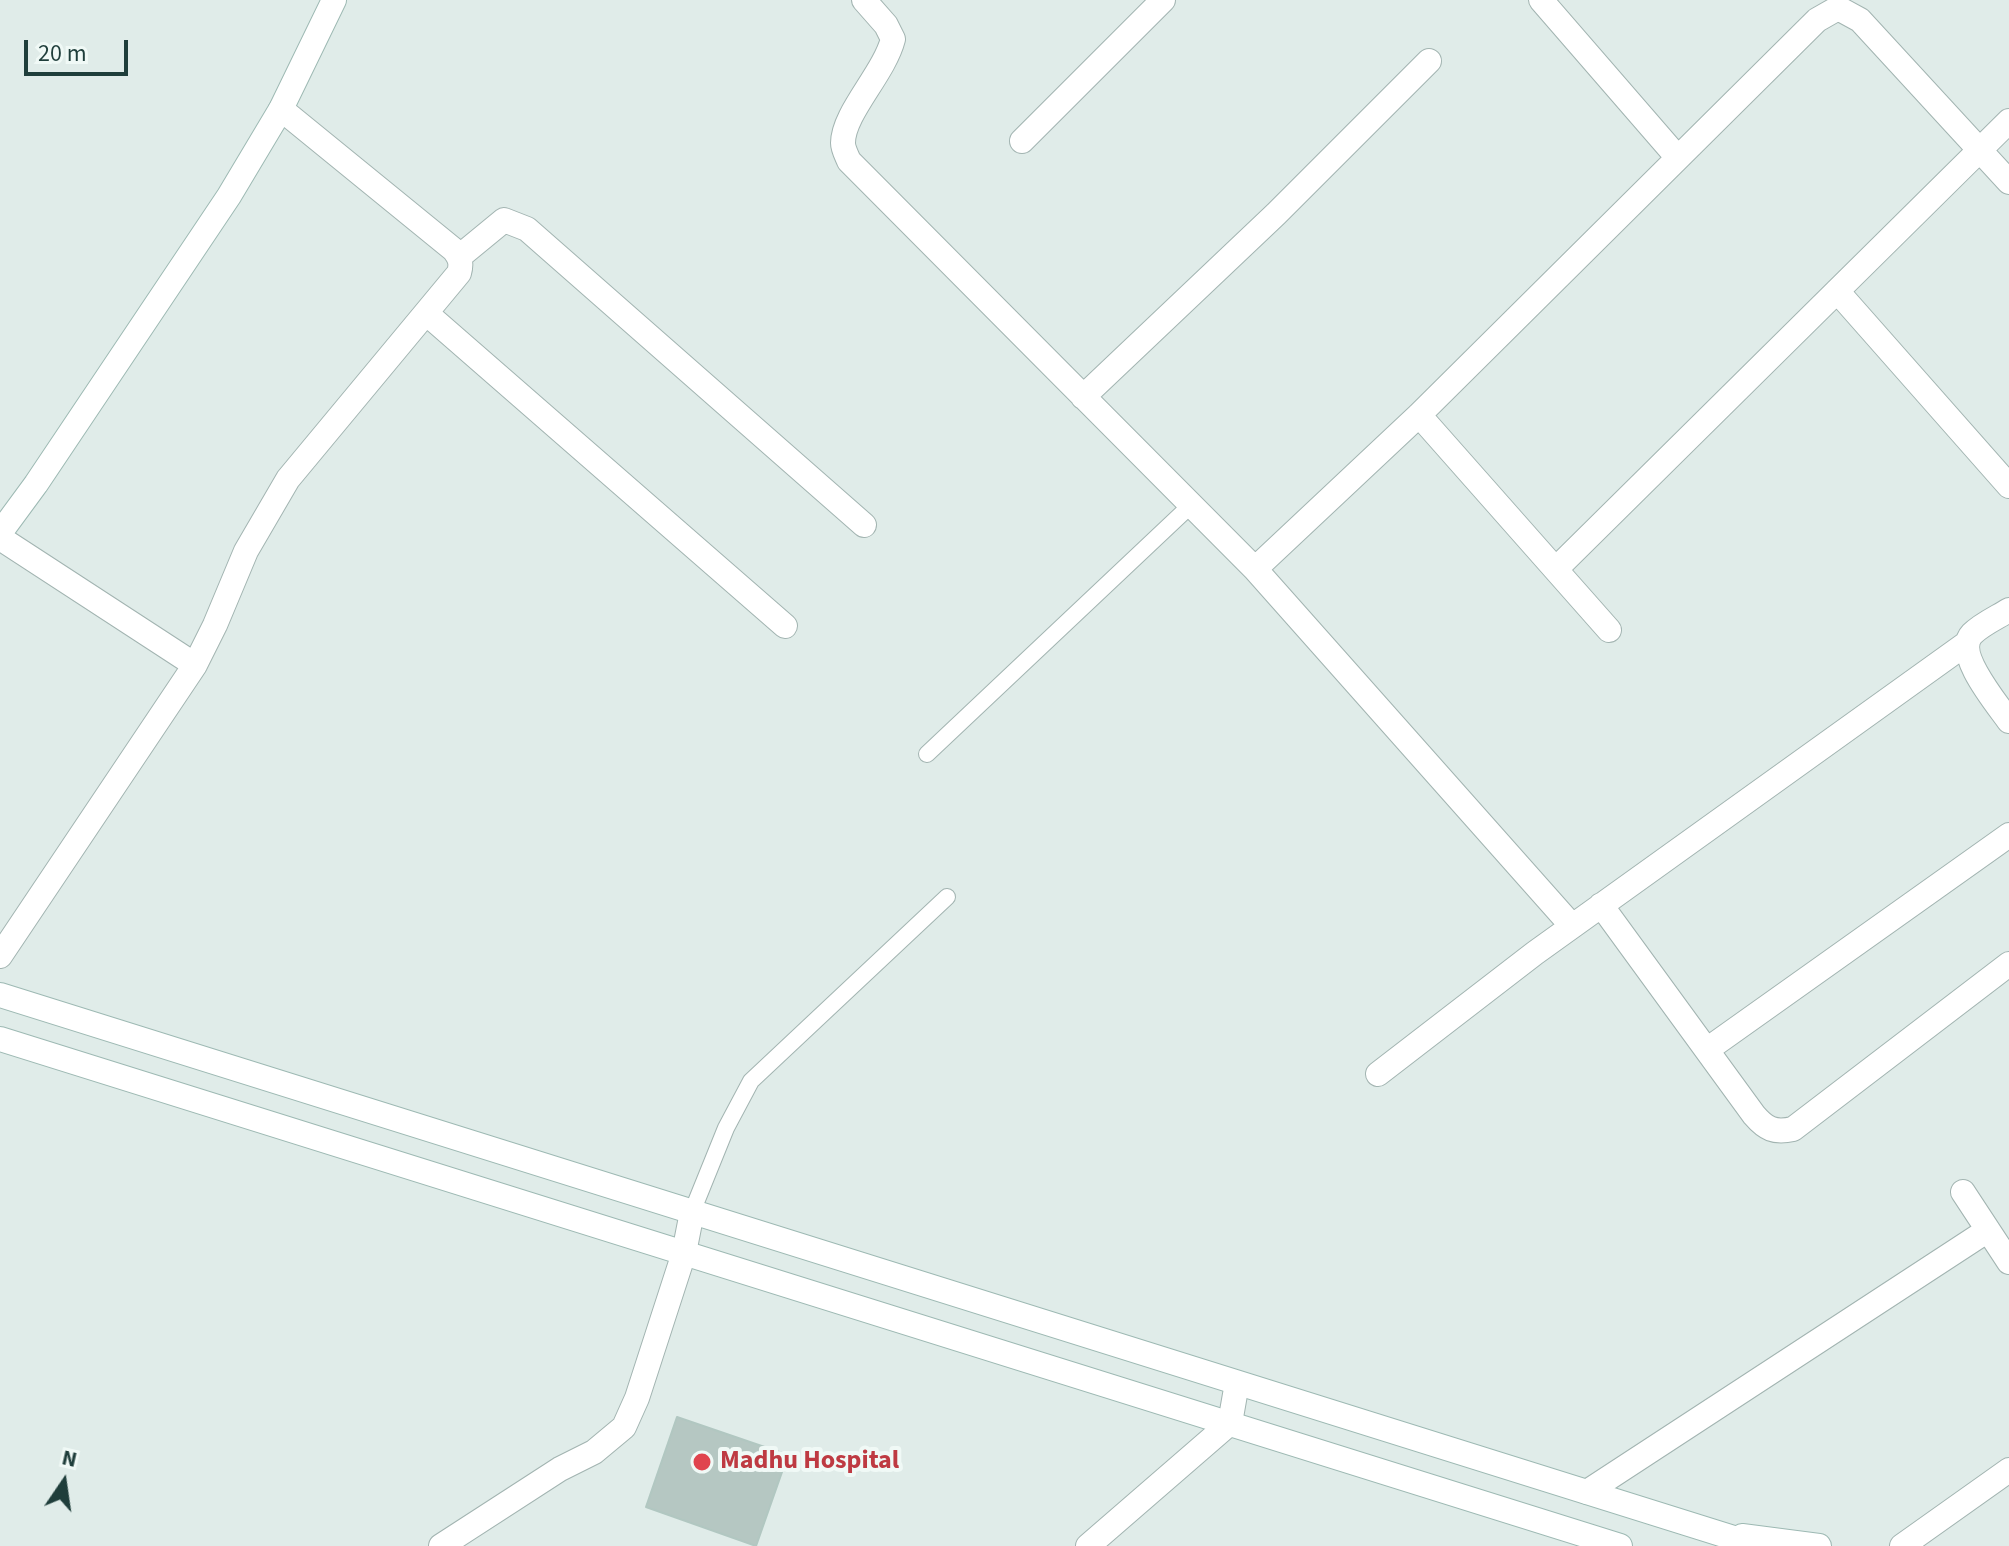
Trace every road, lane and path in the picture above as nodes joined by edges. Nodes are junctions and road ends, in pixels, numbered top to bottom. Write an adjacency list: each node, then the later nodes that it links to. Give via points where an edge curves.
1 (334, 0): 7 (street)
2 (864, 0): 16 (street, via 893,39 888,57 848,122 842,146 849,161)
3 (1163, 0): 9 (street)
4 (1541, 0): 11 (street)
5 (1834, 4): 10 (street, via 1860,20); 11 (street)
6 (1429, 61): 16 (street)
7 (281, 109): 13 (street); 21 (street, via 229,196)
8 (2009, 121): 10 (street)
9 (1022, 141)
10 (1979, 150): 12 (street); 14 (street)
11 (1678, 158): 17 (street)
12 (2009, 182)
13 (459, 257): 15 (street, via 459,273); 20 (street, via 504,220 527,229)
14 (1837, 291): 18 (street); 23 (street)
15 (426, 313): 25 (street); 28 (street, via 288,479 246,551)
16 (1083, 397): 19 (street)
17 (1419, 415): 22 (street); 23 (street)
18 (2009, 486)
19 (1191, 505): 22 (street); 30 (lane)
20 (864, 525)
21 (0, 535): 28 (street)
22 (1255, 569): 34 (street)
23 (1556, 569): 26 (street)
24 (2009, 610): 27 (street)
25 (785, 626)
26 (1609, 630)
27 (1967, 643): 29 (street, via 1968,657); 33 (street)
28 (195, 665): 35 (street)
29 (2009, 721)
30 (927, 754)
31 (2009, 835): 39 (street)
32 (947, 897): 44 (lane, via 751,1081)
33 (1601, 905): 34 (street); 39 (street)
34 (1572, 926): 40 (street)
35 (0, 956)
36 (2009, 964): 39 (street, via 1793,1129 1765,1128)
37 (0, 995): 41 (street)
38 (0, 1039): 42 (street)
39 (1708, 1049)
40 (1378, 1074)
41 (331, 1099): 42 (street); 44 (street)
42 (315, 1137): 46 (street)
43 (1963, 1192): 45 (street)
44 (692, 1212): 46 (street); 48 (street)
45 (1988, 1230): 47 (street); 52 (street)
46 (684, 1253): 49 (street); 55 (street, via 624,1427 594,1452)
47 (2009, 1262)
48 (1237, 1383): 49 (street); 50 (street)
49 (1230, 1423): 53 (street); 56 (street)
50 (1498, 1465): 52 (street); 53 (street)
51 (2009, 1470): 60 (street)
52 (1587, 1492): 54 (street)
53 (1486, 1504): 57 (street)
54 (1716, 1533): 58 (street); 59 (street)
55 (441, 1546)
56 (1088, 1546)
57 (1620, 1546)
58 (1759, 1546)
59 (1819, 1546)
60 (1902, 1546)

